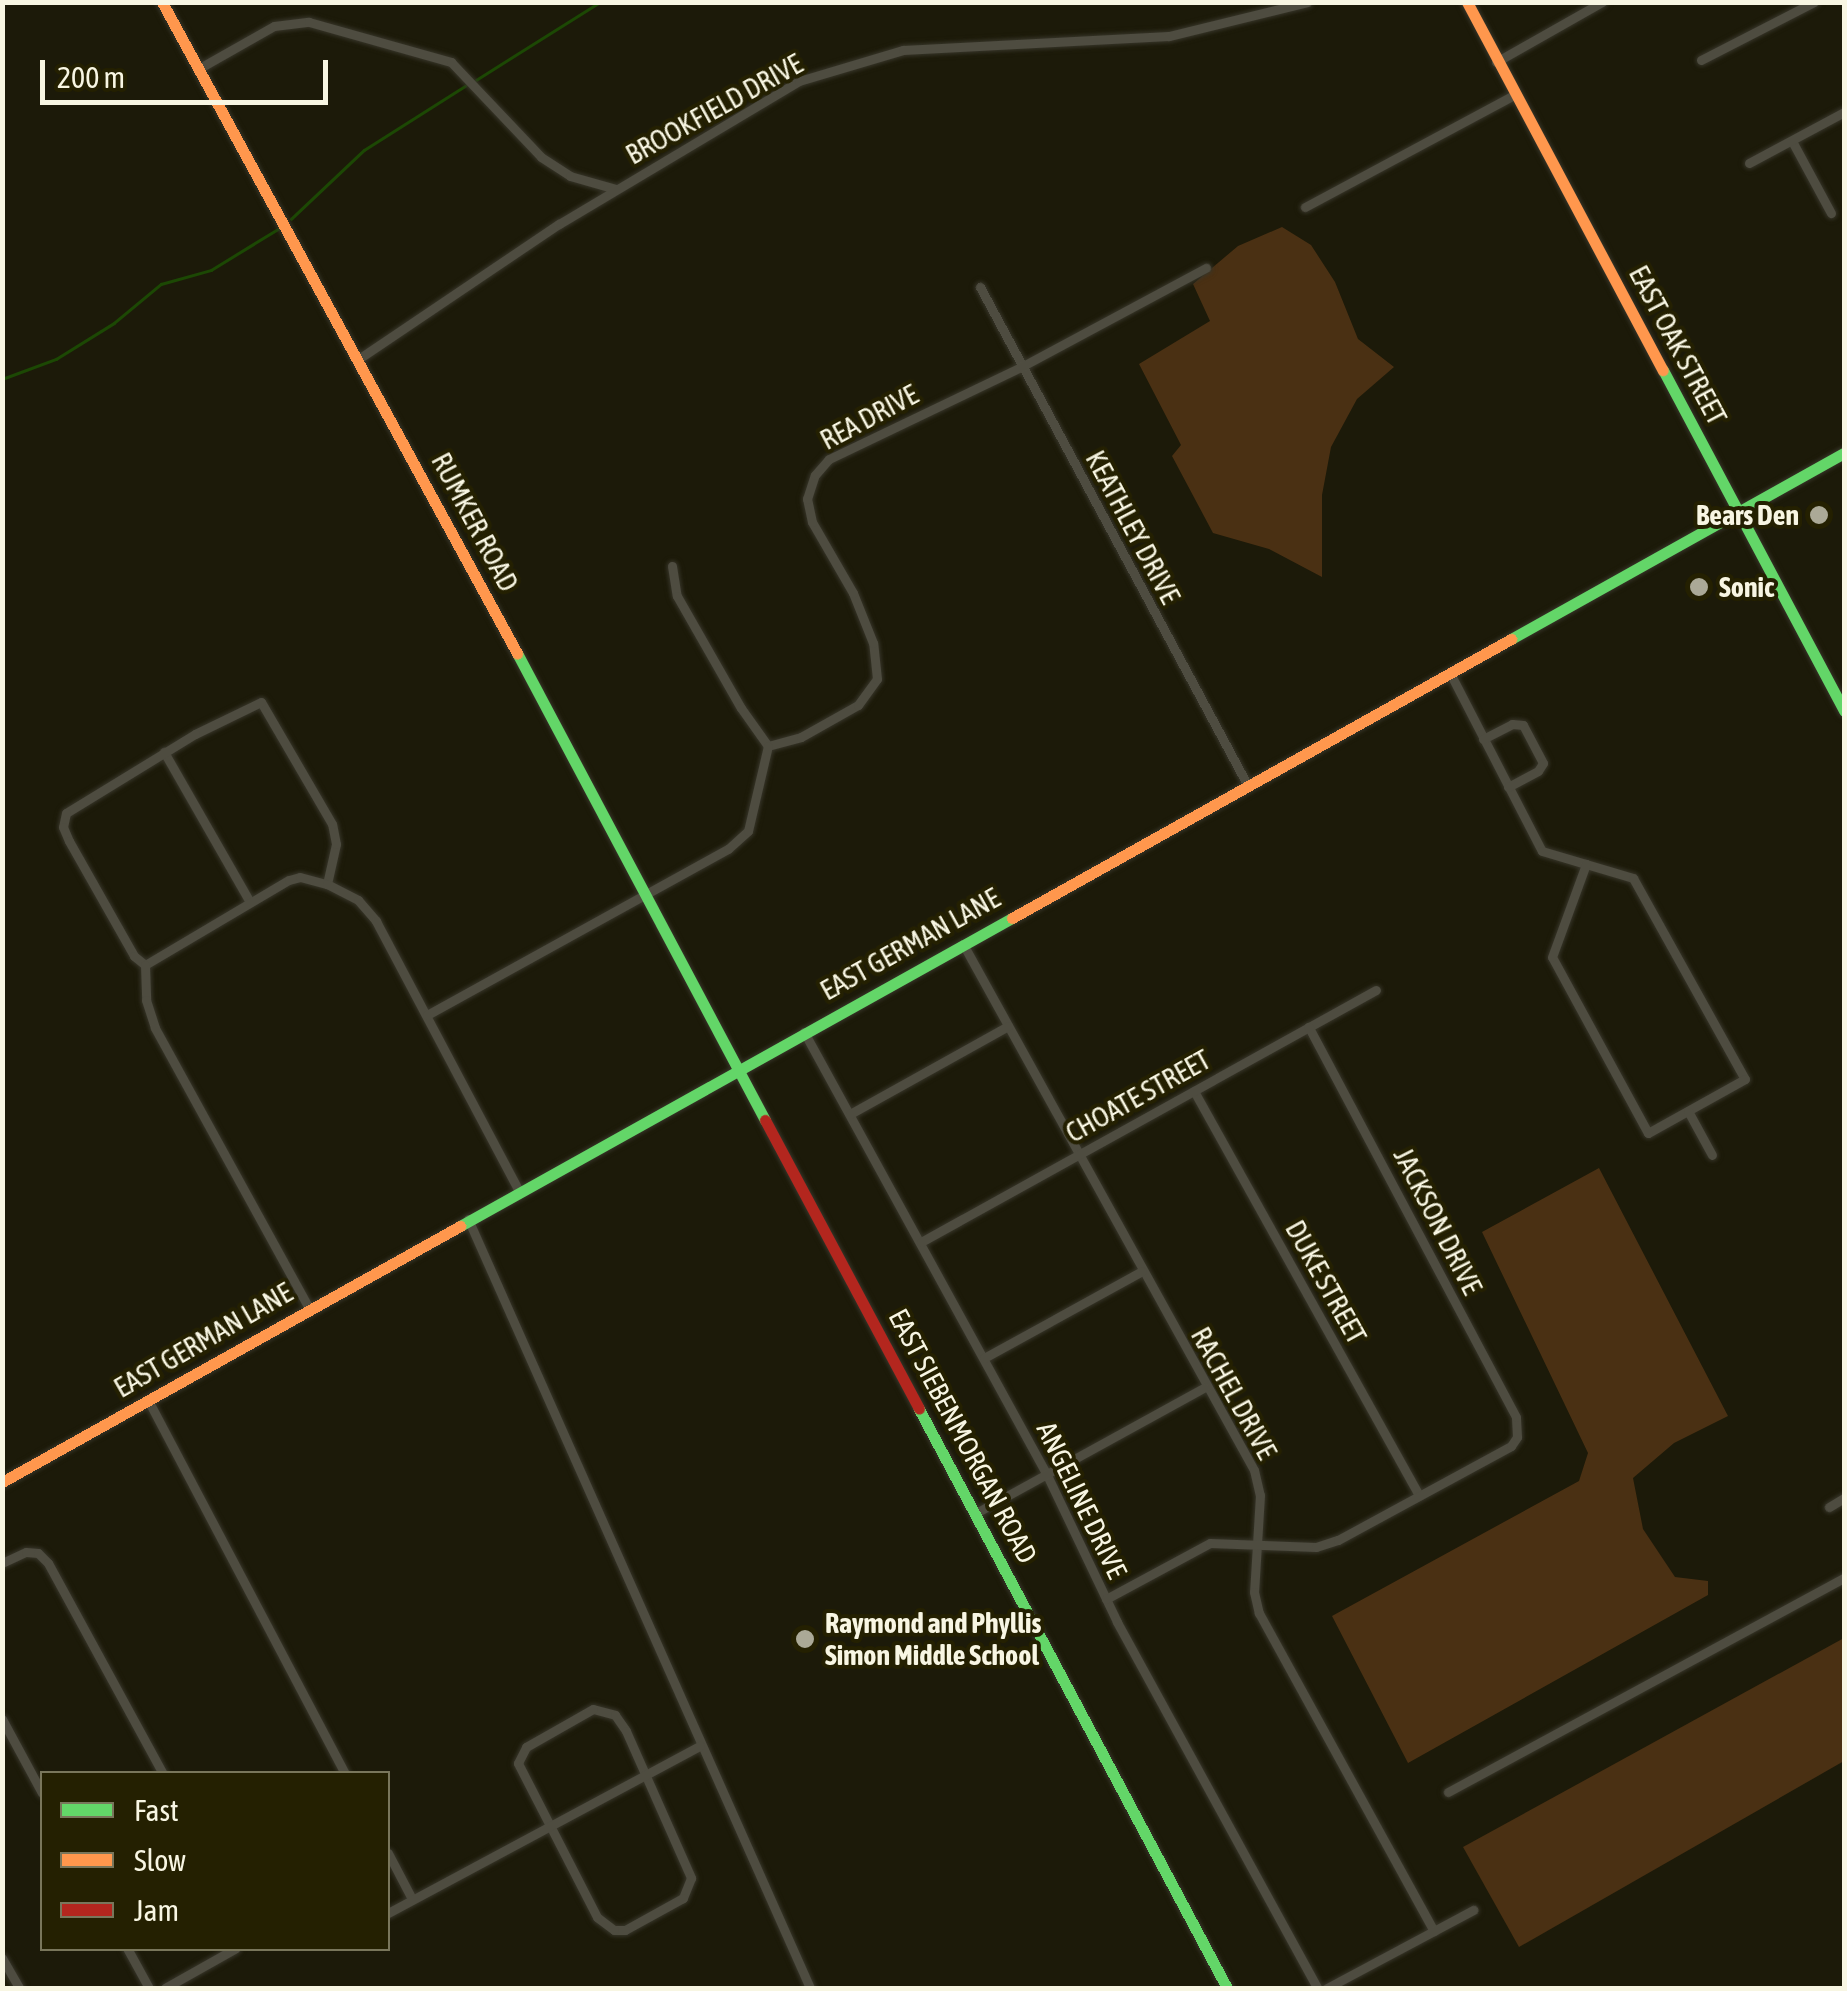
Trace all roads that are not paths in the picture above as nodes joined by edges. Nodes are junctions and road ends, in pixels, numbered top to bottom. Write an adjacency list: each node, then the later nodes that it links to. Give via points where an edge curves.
1 (162, 2): 8 (main road, RUMKER ROAD)
2 (1307, 2): 13 (street, BROOKFIELD DRIVE, via 1169,36 904,50 799,81)
3 (1467, 2): 7 (main road, EAST OAK STREET)
4 (1602, 2): 7 (street)
5 (1814, 2): 6 (street)
6 (1701, 60)
7 (1496, 62): 9 (main road, EAST OAK STREET)
8 (198, 70): 13 (street, BROOKFIELD DRIVE, via 274,26 309,22 451,62 541,157 570,176); 18 (main road, RUMKER ROAD)
9 (1516, 94): 14 (street); 21 (main road, EAST OAK STREET)
10 (1844, 112): 11 (street)
11 (1792, 142): 12 (street); 15 (street)
12 (1749, 163)
13 (616, 189): 18 (street, BROOKFIELD DRIVE)
14 (1305, 206)
15 (1831, 213)
16 (1206, 268): 19 (street, REA DRIVE)
17 (980, 287): 19 (street, KEATHLEY DRIVE)
18 (360, 358): 32 (main road, RUMKER ROAD)
19 (1021, 366): 26 (street, REA DRIVE, via 830,458 815,475 808,499 812,522 853,593 873,643 878,679 858,705 801,737); 28 (street, KEATHLEY DRIVE)
20 (1844, 454): 21 (main road, EAST GERMAN LANE)
21 (1739, 512): 23 (main road, EAST GERMAN LANE); 24 (main road, EAST OAK STREET)
22 (672, 566): 26 (street, via 676,596)
23 (1450, 673): 25 (street); 28 (main road, EAST GERMAN LANE)
24 (1844, 712)
25 (1483, 739): 29 (street); 29 (street, via 1519,723 1536,750 1542,768)
26 (768, 746): 32 (street, via 748,831)
27 (164, 752): 31 (street, via 261,702 332,824 336,844); 33 (street); 35 (street, via 72,806 64,827)
28 (1248, 786): 34 (main road, EAST GERMAN LANE)
29 (1508, 787): 30 (street, via 1542,852)
30 (1586, 864): 43 (street, via 1633,878 1644,890 1745,1079); 43 (street, via 1552,957 1648,1134)
31 (327, 884): 33 (street, via 300,877); 37 (street, via 358,900 376,921)
32 (645, 896): 37 (street); 41 (main road, RUMKER ROAD)
33 (250, 902): 35 (street)
34 (963, 944): 38 (street, RACHEL DRIVE); 40 (main road, EAST GERMAN LANE)
35 (145, 966): 51 (street, via 155,1028)
36 (1376, 990): 39 (street, CHOATE STREET)
37 (428, 1015): 47 (street)
38 (1008, 1026): 44 (street); 45 (street, RACHEL DRIVE)
39 (1309, 1028): 42 (street, CHOATE STREET); 57 (street, JACKSON DRIVE, via 1516,1417 1511,1446)
40 (804, 1032): 41 (main road, EAST GERMAN LANE); 44 (street, ANGELINE DRIVE)
41 (739, 1067): 47 (main road, EAST GERMAN LANE); 60 (main road, EAST SIEBENMORGAN ROAD)
42 (1194, 1091): 45 (street, CHOATE STREET); 57 (street, DUKE STREET)
43 (1688, 1111): 46 (street)
44 (850, 1114): 49 (street, ANGELINE DRIVE)
45 (1079, 1154): 49 (street, CHOATE STREET); 50 (street, RACHEL DRIVE)
46 (1712, 1155)
47 (519, 1191): 48 (main road, EAST GERMAN LANE)
48 (468, 1219): 51 (main road, EAST GERMAN LANE); 66 (street)
49 (921, 1242): 52 (street, ANGELINE DRIVE)
50 (1142, 1271): 52 (street); 53 (street, RACHEL DRIVE)
51 (309, 1308): 54 (main road, EAST GERMAN LANE)
52 (984, 1358): 55 (street, ANGELINE DRIVE)
53 (1205, 1387): 55 (street); 61 (street, RACHEL DRIVE, via 1254,1470 1260,1495)
54 (148, 1400): 56 (main road, EAST GERMAN LANE); 68 (street)
55 (1047, 1474): 60 (street); 64 (street, ANGELINE DRIVE)
56 (2, 1482)
57 (1419, 1496): 61 (street, via 1316,1548)
58 (1844, 1498): 59 (street)
59 (1830, 1506)
60 (976, 1513): 86 (main road, EAST SIEBENMORGAN ROAD)
61 (1256, 1544): 64 (street, via 1210,1543); 77 (street, RACHEL DRIVE, via 1259,1613)
62 (2, 1563): 67 (street, via 26,1552 48,1562)
63 (1844, 1578): 71 (street)
64 (1106, 1599): 87 (street, ANGELINE DRIVE)
65 (2, 1719): 70 (street)
66 (700, 1746): 69 (street); 81 (street)
67 (161, 1771)
68 (344, 1771)
69 (646, 1774): 72 (street); 72 (street, via 615,1715 604,1709 584,1713 520,1754 520,1772); 72 (street, via 691,1878 683,1898 636,1926 614,1930 603,1924)
70 (40, 1789)
71 (1448, 1792)
72 (548, 1825): 74 (street)
73 (390, 1857): 74 (street)
74 (412, 1899): 76 (street)
75 (1473, 1910): 77 (street)
76 (390, 1912)
77 (1434, 1931): 88 (street)
78 (129, 1951): 83 (street)
79 (231, 1951): 84 (street)
80 (2, 1958): 82 (street)
81 (808, 1985): 85 (street)
82 (19, 1988)
83 (149, 1988)
84 (165, 1988)
85 (796, 1988)
86 (1227, 1988)
87 (1318, 1988)
88 (1327, 1988)

